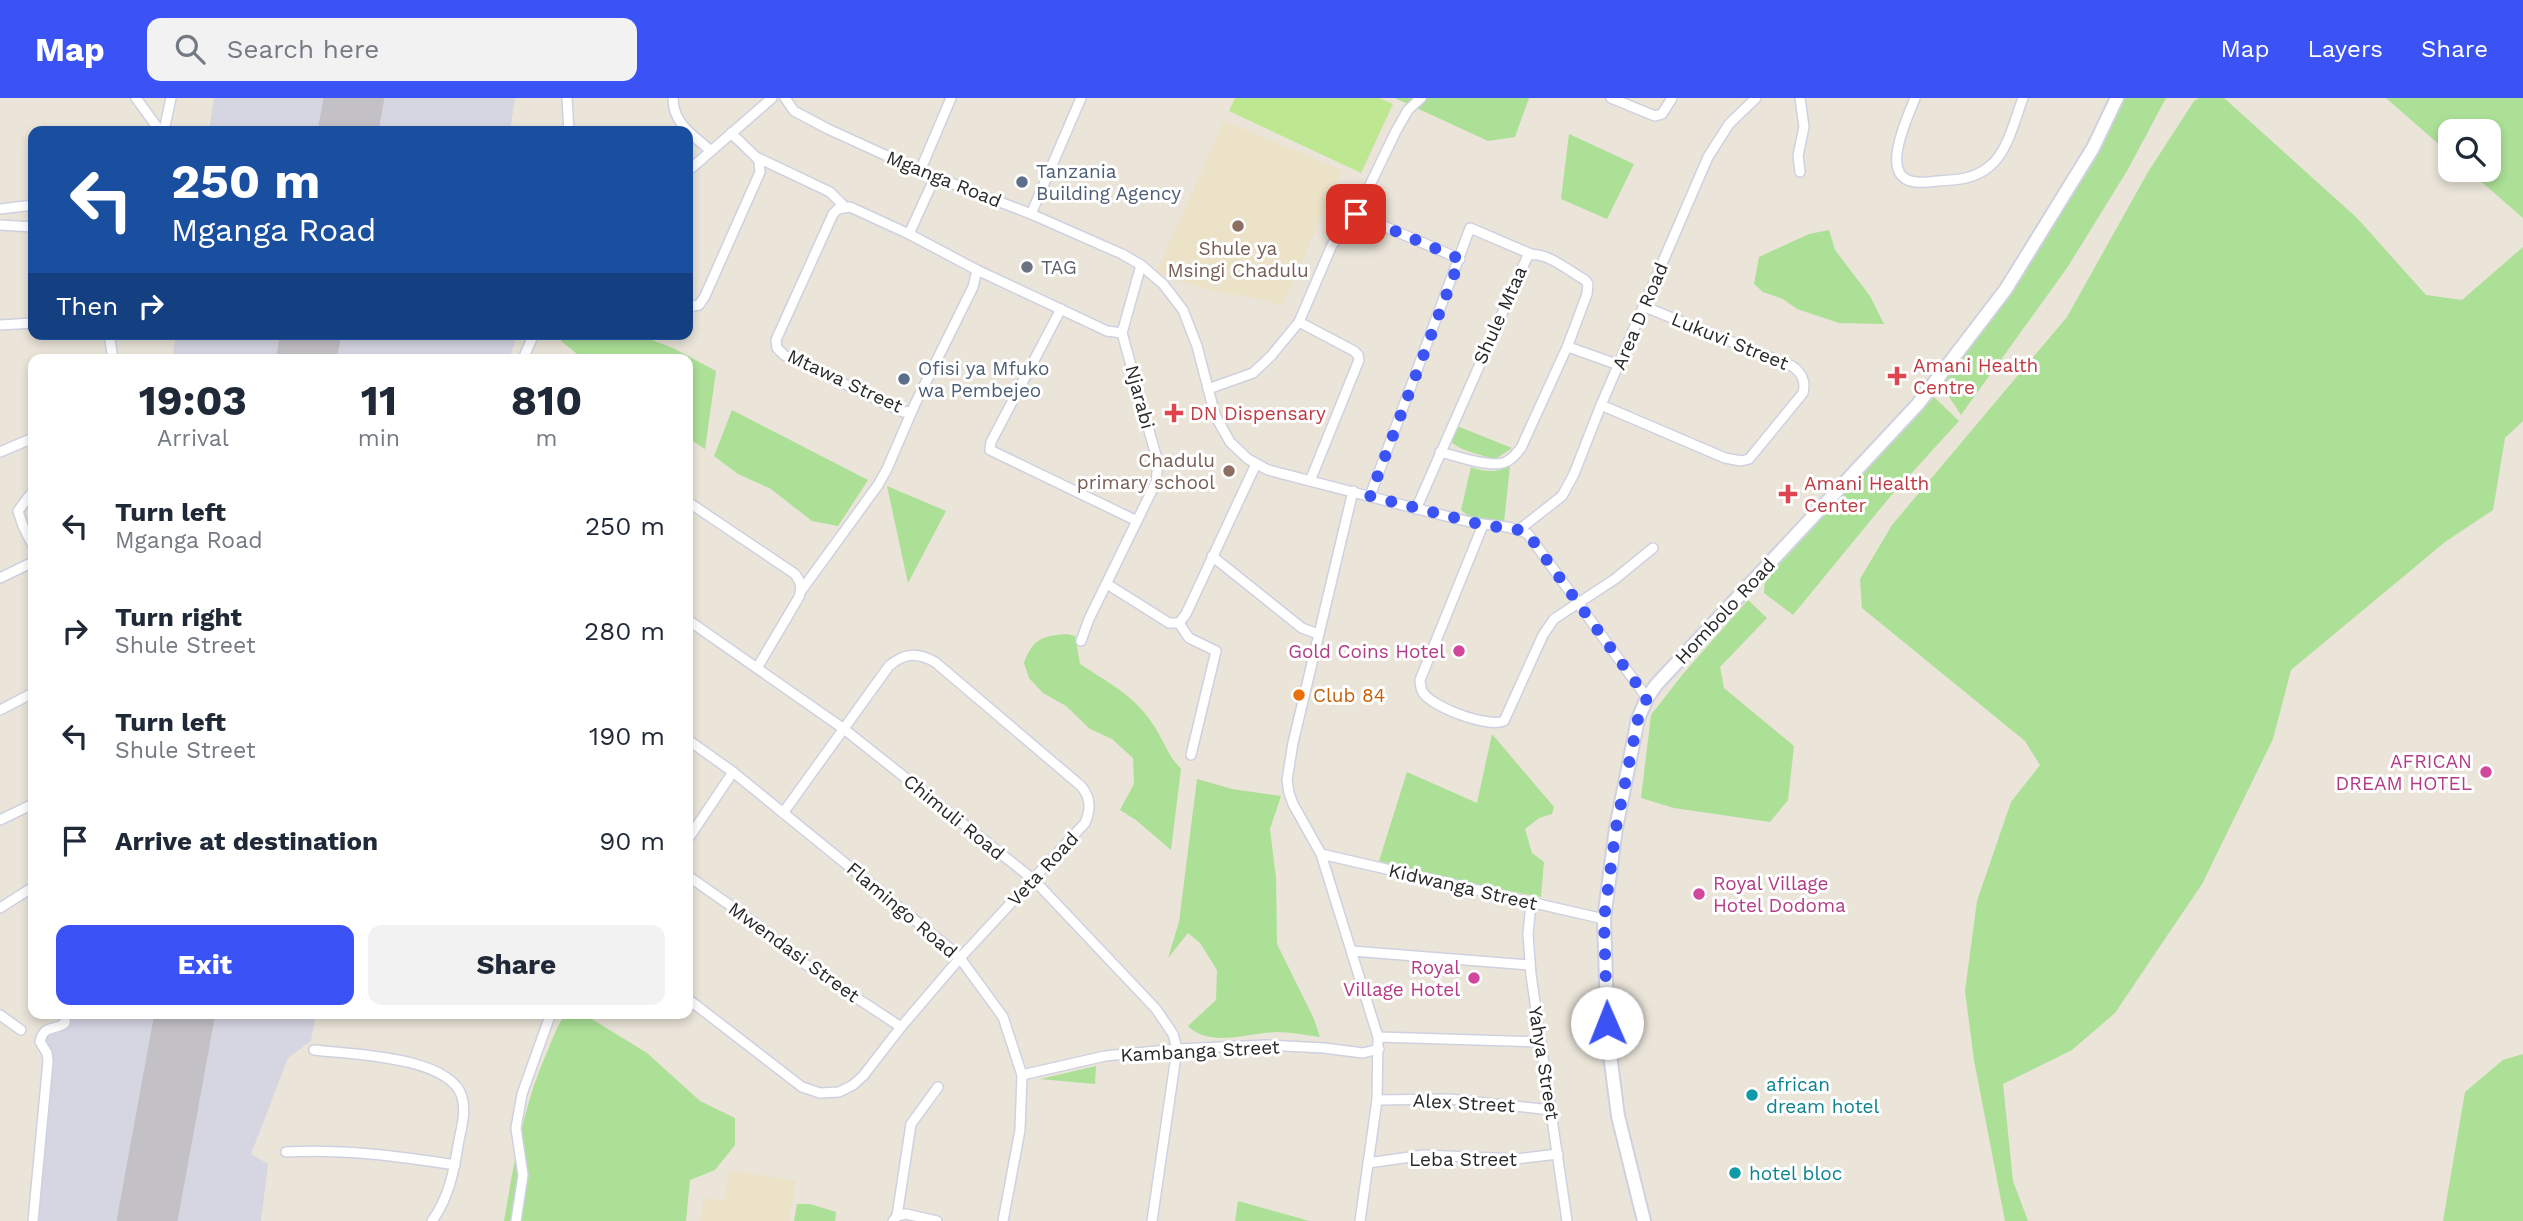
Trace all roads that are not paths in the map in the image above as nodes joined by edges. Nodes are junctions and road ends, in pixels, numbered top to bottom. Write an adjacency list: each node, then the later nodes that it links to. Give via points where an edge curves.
1 (135, 98): 17 (street)
2 (171, 98): 18 (street)
3 (567, 98): 19 (street)
4 (673, 98): 20 (street, via 674,112)
5 (772, 98): 21 (street)
6 (785, 98): 26 (street, Mganga Road, via 794,111)
7 (951, 98): 26 (street)
8 (1081, 98): 33 (street)
9 (1421, 98): 32 (street, via 1396,131)
10 (1611, 98): 11 (street, via 1655,116 1662,114)
11 (1672, 98)
12 (1756, 98): 42 (street, Area D Road, via 1729,124 1708,158)
13 (1800, 98): 27 (street, via 1804,127)
14 (1915, 98): 15 (street, via 1896,153 1898,169 1915,183 1957,180 1991,166)
15 (2023, 98)
16 (2117, 98): 80 (street, Hombolo Road, via 2093,148 2006,289 1918,404)
17 (158, 126)
18 (163, 126)
19 (569, 126)
20 (684, 126)
21 (731, 133): 23 (street); 24 (street)
22 (693, 135): 23 (street)
23 (711, 151): 25 (street)
24 (756, 157): 30 (street, via 830,192); 41 (street, via 760,172 705,296)
25 (693, 167)
26 (920, 171): 28 (street, Mganga Road)
27 (1800, 172)
28 (934, 177): 33 (street, Mganga Road); 36 (street)
29 (28, 206): 31 (street)
30 (845, 206): 36 (street); 52 (street, Mtawa Street, via 827,227 776,340 777,348 903,412)
31 (0, 209)
32 (1356, 214): 38 (street); 44 (street, via 1332,246)
33 (1031, 215): 39 (street, Mganga Road)
34 (0, 225): 35 (street)
35 (28, 227)
36 (909, 234): 40 (street)
37 (1531, 254): 38 (street, via 1471,228); 48 (street, Shule Mtaa, via 1588,284); 54 (street, Shule Mtaa, via 1524,259)
38 (1460, 259): 59 (street)
39 (1141, 265): 47 (street); 50 (street, Mganga Road, via 1183,310)
40 (977, 270): 43 (street); 52 (street, Mtawa Street)
41 (693, 306)
42 (1644, 307): 49 (street, Area D Road); 51 (street, Lukuvi Street, via 1792,366 1803,378 1803,393 1754,454 1741,461)
43 (1061, 309): 47 (street, via 1107,331); 63 (street, via 990,450)
44 (1299, 321): 50 (street, via 1253,373); 57 (street, via 1354,351 1359,360)
45 (28, 323): 46 (street)
46 (0, 325)
47 (1122, 333): 63 (street, Njarabi, via 1158,463 1156,482)
48 (1568, 345): 49 (street); 54 (street, via 1521,448 1510,460 1493,464)
49 (1619, 365): 51 (street, Area D Road)
50 (1208, 389): 56 (street, Mganga Road, via 1215,415 1230,442)
51 (1601, 405): 65 (street, Area D Road, via 1562,496)
52 (912, 411): 72 (street, via 878,485)
53 (28, 441): 55 (street)
54 (1440, 452): 62 (street, Shule Mtaa)
55 (0, 453)
56 (1256, 464): 57 (street, Mganga Road); 68 (street)
57 (1310, 481): 58 (street, Mganga Road)
58 (1353, 491): 59 (street, Mganga Road); 76 (street)
59 (1370, 496): 62 (street, Mganga Road)
60 (28, 498): 66 (street, via 18,511)
61 (693, 505): 72 (street, via 795,574)
62 (1416, 509): 64 (street, Mganga Road)
63 (1138, 521): 71 (street, Njarabi)
64 (1483, 525): 65 (street, Mganga Road); 73 (street, via 1420,680 1421,691 1429,699 1489,723 1504,720 1543,635 1554,619)
65 (1520, 530): 73 (street, via 1528,534)
66 (28, 536)
67 (1653, 548): 73 (street)
68 (1212, 556): 75 (street); 76 (street, via 1302,628)
69 (28, 564): 70 (street)
70 (0, 578)
71 (1107, 584): 75 (street, via 1169,623); 77 (street, Njarabi)
72 (801, 591): 78 (street)
73 (1578, 603): 80 (street)
74 (693, 623): 78 (street, Chimuli Road)
75 (1179, 623): 84 (street, via 1189,638 1216,651)
76 (1318, 634): 90 (street, via 1287,780 1293,804)
77 (1081, 640)
78 (757, 668): 82 (street, Chimuli Road)
79 (28, 696): 81 (street)
80 (1647, 698): 96 (street, Hombolo Road, via 1638,719 1616,828)
81 (0, 710)
82 (844, 729): 87 (street, Veta Road); 92 (street, Chimuli Road); 92 (street, Veta Road, via 900,657 916,655 935,662 1088,796 1085,823)
83 (693, 744): 85 (street, Flamingo Road)
84 (1191, 755)
85 (733, 772): 87 (street, Flamingo Road); 89 (street)
86 (28, 806): 88 (street)
87 (783, 813): 98 (street, Flamingo Road)
88 (0, 820)
89 (693, 832)
90 (1321, 854): 94 (street, Kidwanga Street); 97 (street)
91 (693, 879): 104 (street, Mwendasi Street, via 802,962)
92 (1034, 880): 98 (street, Veta Road); 108 (street, Chimuli Road, via 1156,1009)
93 (28, 890): 95 (street)
94 (1531, 904): 96 (street, Kidwanga Street); 99 (street, Yahya Street)
95 (0, 908)
96 (1604, 919): 128 (street, Hombolo Road, via 1608,1040 1618,1116)
97 (1352, 951): 99 (street); 106 (street)
98 (960, 958): 104 (street, Veta Road); 111 (street, Flamingo Road, via 1003,1017)
99 (1530, 965): 107 (street, Yahya Street)
100 (693, 1003): 104 (street, Veta Road, via 803,1087 821,1093 853,1085)
101 (0, 1015): 105 (street)
102 (65, 1019): 120 (street, via 42,1034 40,1042 48,1061)
103 (549, 1019): 122 (street, via 522,1094 516,1128 523,1175)
104 (901, 1027)
105 (21, 1030)
106 (1378, 1037): 107 (street); 109 (street)
107 (1541, 1042): 114 (street, Yahya Street)
108 (1177, 1049): 109 (street, Kambanga Street, via 1266,1045 1363,1053); 111 (street, Kambanga Street, via 1105,1056); 125 (street)
109 (1379, 1049): 113 (street)
110 (314, 1050): 118 (street, via 419,1065 450,1078 461,1094 464,1111)
111 (1022, 1075): 124 (street, Flamingo Road, via 1020,1129)
112 (938, 1087): 119 (street, via 911,1124)
113 (1377, 1100): 114 (street, Alex Street, via 1449,1099); 117 (street)
114 (1551, 1110): 116 (street, Yahya Street)
115 (286, 1152): 118 (street, via 375,1153)
116 (1558, 1154): 117 (street, Leba Street, via 1516,1159 1424,1155); 127 (street, Yahya Street)
117 (1368, 1163): 126 (street)
118 (455, 1166): 121 (street, via 445,1201)
119 (895, 1218): 123 (street, via 906,1214)
120 (33, 1221)
121 (432, 1221)
122 (516, 1221)
123 (937, 1221)
124 (1003, 1221)
125 (1152, 1221)
126 (1360, 1221)
127 (1567, 1221)
128 (1644, 1221)

